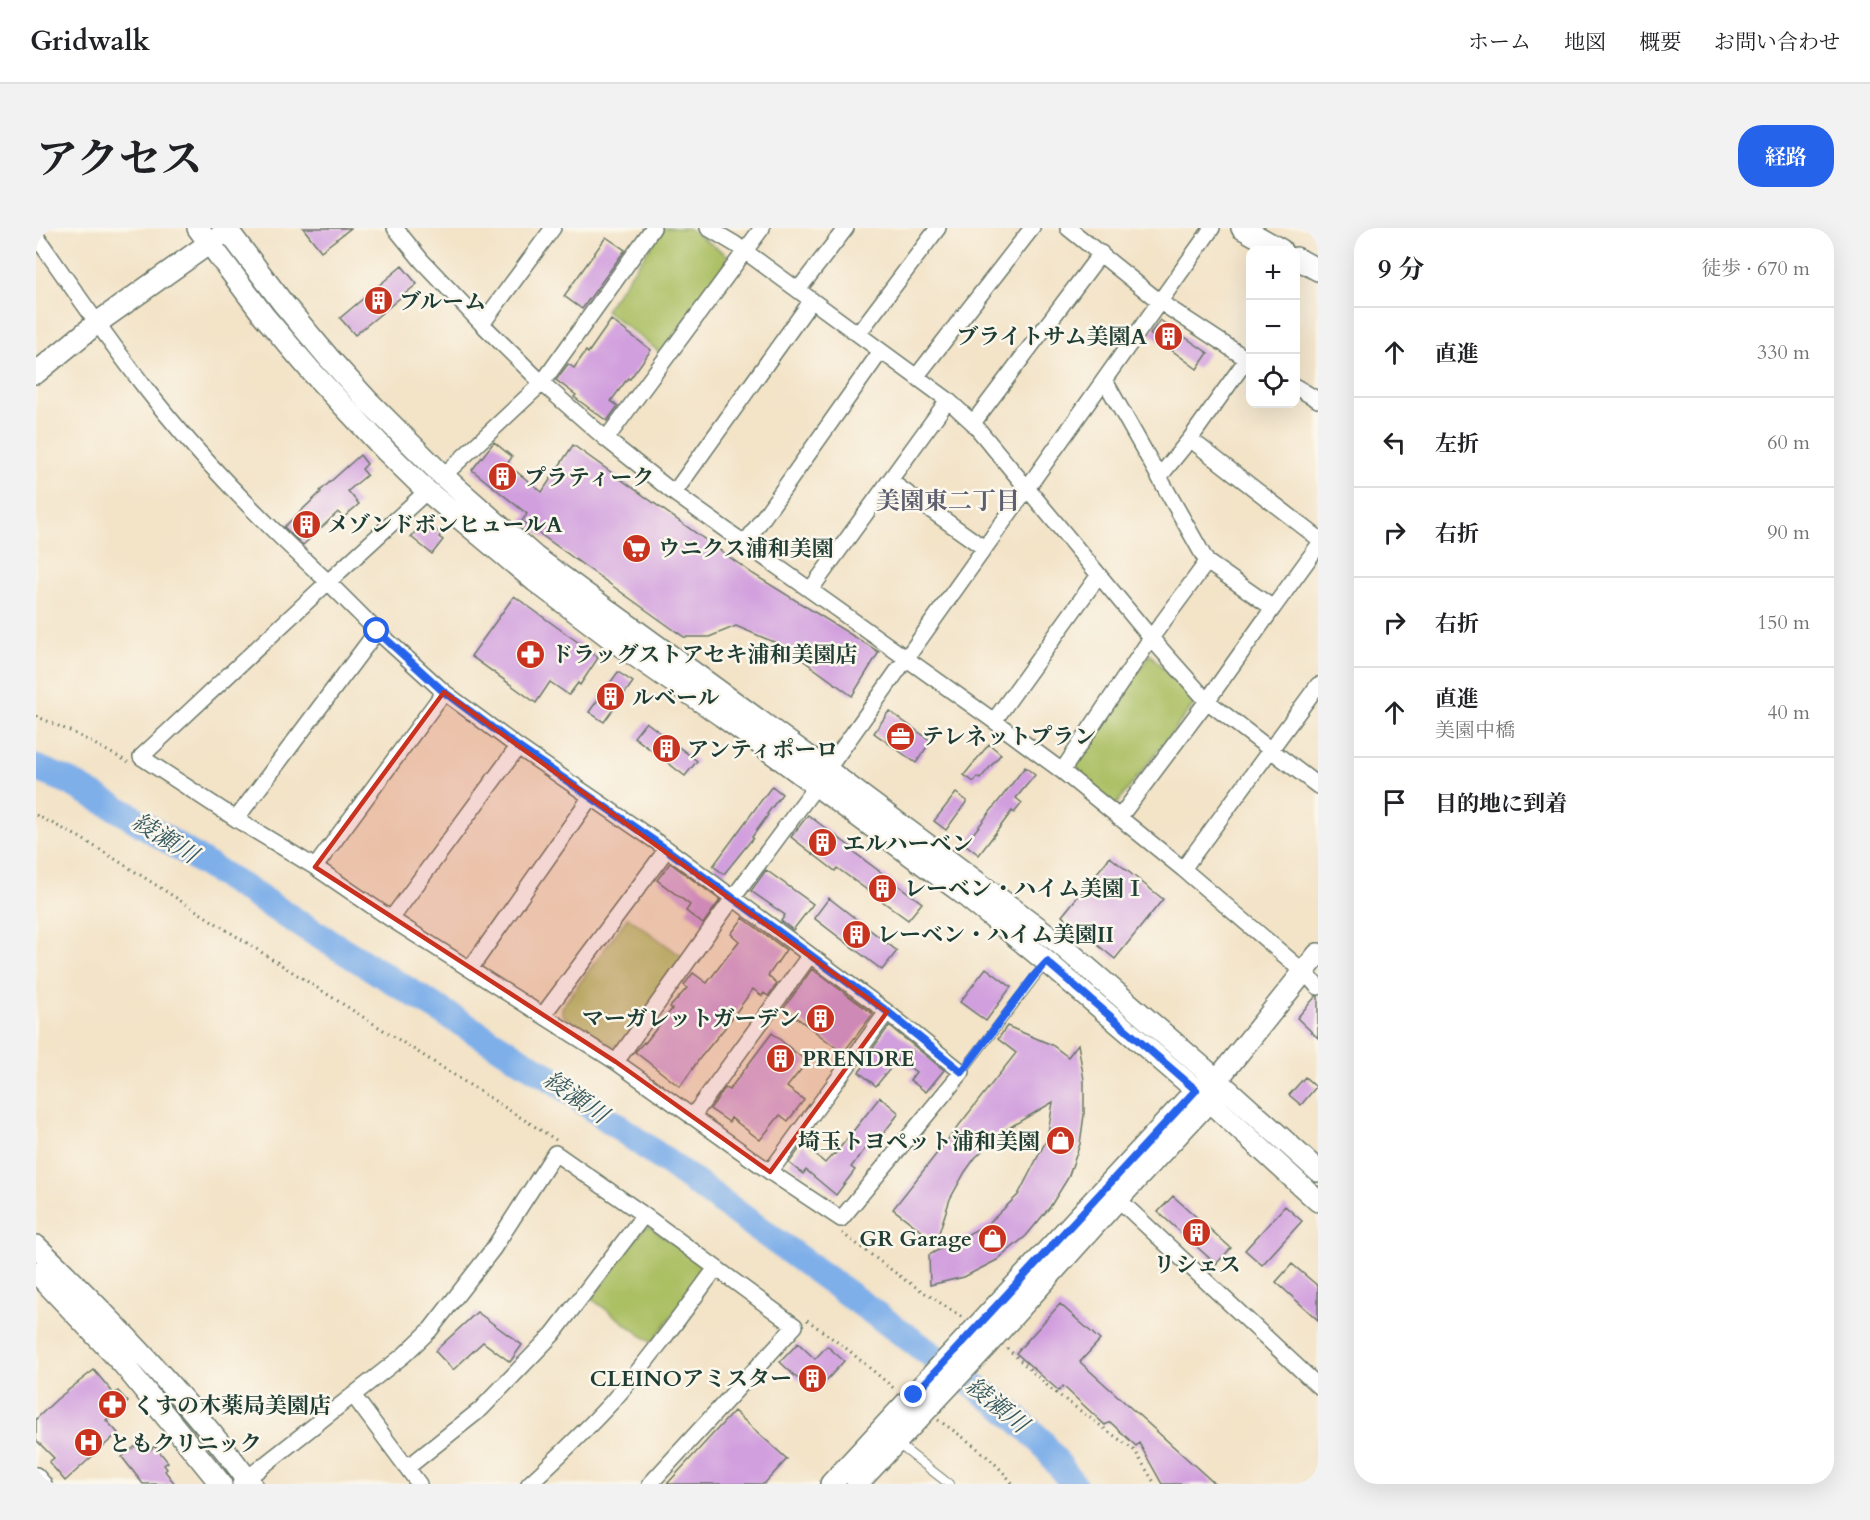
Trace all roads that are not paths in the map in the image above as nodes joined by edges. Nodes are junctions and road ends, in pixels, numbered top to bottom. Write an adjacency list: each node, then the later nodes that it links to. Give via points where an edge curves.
1 (395, 228): 24 (street)
2 (553, 228): 24 (street)
3 (653, 228): 32 (street)
4 (708, 228): 16 (street)
5 (762, 228): 16 (street)
6 (846, 228): 20 (street)
7 (938, 228): 25 (street)
8 (1032, 228): 30 (street)
9 (1068, 228): 17 (street)
10 (1212, 228): 22 (street)
11 (1242, 228): 15 (street)
12 (228, 229): 14 (street); 39 (street, via 328,357)
13 (36, 236): 23 (street)
14 (203, 236): 23 (street); 43 (street, via 311,370)
15 (1274, 246)
16 (746, 251): 20 (street); 38 (street)
17 (1101, 253): 22 (street); 36 (street)
18 (1300, 260): 19 (street)
19 (1318, 270)
20 (798, 290): 21 (street)
21 (812, 300): 25 (street); 44 (street)
22 (1160, 302): 27 (street); 31 (street)
23 (97, 324): 29 (street); 51 (street, via 217,472 261,520)
24 (482, 324): 32 (street)
25 (858, 334): 26 (street)
26 (881, 351): 30 (street); 46 (street)
27 (1246, 358)
28 (1246, 364): 37 (street)
29 (36, 373)
30 (916, 377): 34 (street)
31 (1105, 381): 40 (street); 42 (street)
32 (542, 382): 38 (street); 39 (street)
33 (1300, 389): 35 (street)
34 (948, 400): 36 (street); 41 (street)
35 (1318, 400)
36 (973, 423): 42 (street)
37 (1190, 439): 40 (street); 45 (street)
38 (606, 440): 44 (street)
39 (442, 476): 64 (street, via 535,557)
40 (1160, 476): 49 (street)
41 (890, 481): 48 (street); 52 (street)
42 (1028, 489): 48 (street); 50 (street)
43 (427, 491): 51 (street); 64 (street, via 621,646 722,716)
44 (674, 493): 46 (street)
45 (1318, 538)
46 (746, 542): 52 (street)
47 (1318, 546): 53 (street)
48 (984, 548): 56 (street)
49 (1207, 562): 53 (street); 55 (street)
50 (1099, 575): 55 (street); 60 (street)
51 (328, 582): 54 (street); 68 (street, via 141,757)
52 (811, 589): 56 (street)
53 (1273, 608): 59 (street)
54 (377, 631): 58 (street); 68 (street)
55 (1151, 638): 59 (street); 63 (street)
56 (906, 658): 60 (street); 64 (street)
57 (1318, 685): 62 (street)
58 (444, 692): 61 (street); 70 (street)
59 (1207, 701): 62 (street); 67 (street)
60 (994, 721): 63 (street)
61 (518, 747): 66 (street); 73 (street)
62 (1271, 750): 65 (street); 71 (street)
63 (1062, 771): 67 (street)
64 (822, 778): 72 (street); 76 (street); 83 (street, via 1060,944)
65 (1318, 786)
66 (590, 798): 69 (street); 77 (street)
67 (1119, 818): 71 (street)
68 (236, 819): 70 (street)
69 (666, 849): 72 (street); 80 (street)
70 (315, 867): 73 (street)
71 (1183, 869): 78 (street)
72 (733, 898): 75 (street); 81 (street)
73 (391, 919): 77 (street)
74 (1318, 954): 78 (street)
75 (810, 955): 79 (street); 85 (street)
76 (1047, 962): 82 (lane); 84 (street)
77 (470, 969): 80 (street)
78 (1311, 979): 83 (street)
79 (888, 1012): 82 (street); 87 (street)
80 (543, 1015): 81 (street)
81 (616, 1062): 85 (street)
82 (962, 1072): 87 (street, via 841,1219)
83 (1217, 1080): 84 (street); 86 (street)
84 (1203, 1096): 88 (street); 89 (street); 94 (street)
85 (693, 1117): 87 (street)
86 (1318, 1171)
87 (770, 1172)
88 (1118, 1199): 94 (street); 95 (street)
89 (1318, 1201)
90 (644, 1215): 92 (street); 96 (street, via 555,1153 493,1249 430,1330); 99 (street, via 553,1334 481,1409)
91 (36, 1246): 100 (street, via 141,1353 228,1453)
92 (716, 1268): 103 (street, via 611,1402); 104 (street, via 795,1326)
93 (36, 1272): 101 (street, via 124,1365)
94 (987, 1340): 97 (street)
95 (1318, 1386)
96 (353, 1395): 99 (street); 100 (street)
97 (918, 1404): 98 (street); 105 (street)
98 (896, 1442): 106 (street); 107 (lane)
99 (408, 1467): 102 (street)
100 (246, 1482)
101 (221, 1484)
102 (419, 1484)
103 (529, 1484)
104 (650, 1484)
105 (831, 1484)
106 (857, 1484)
107 (949, 1484)

